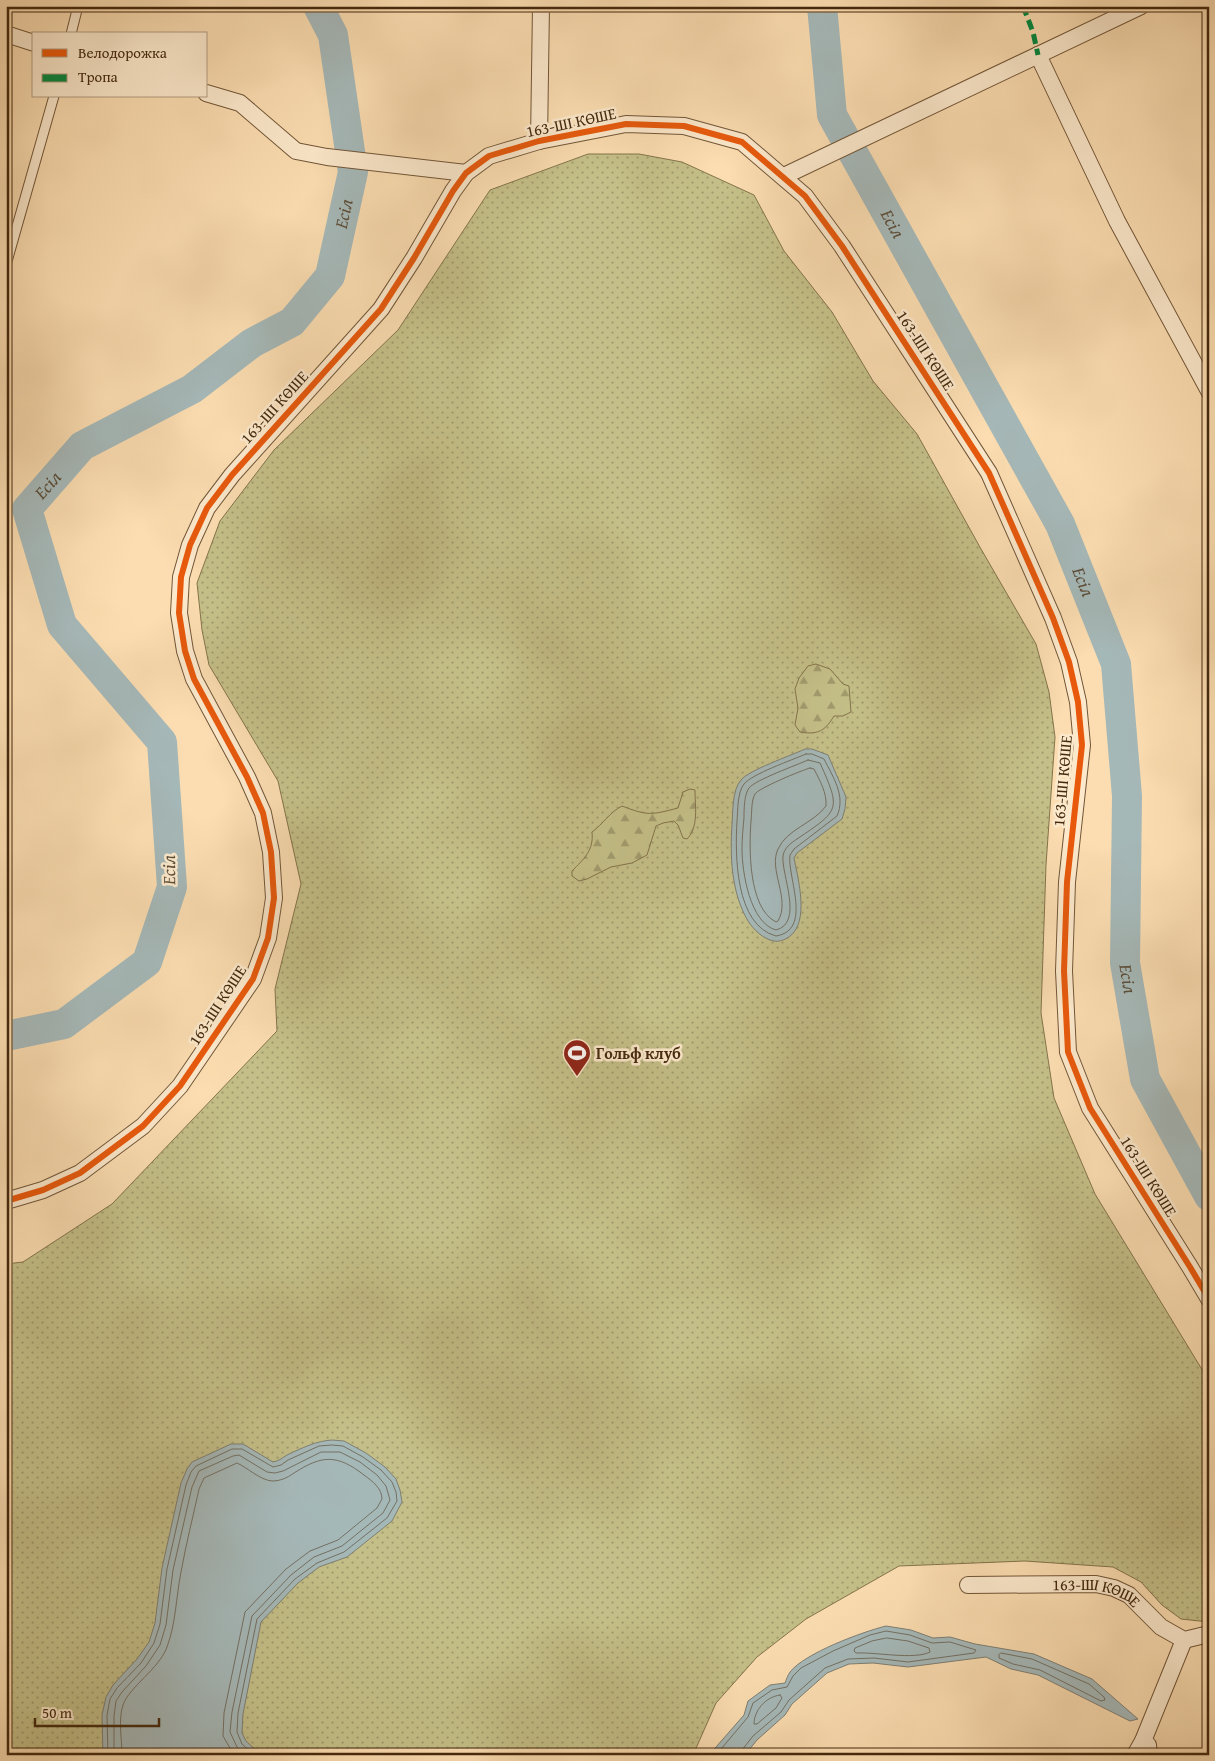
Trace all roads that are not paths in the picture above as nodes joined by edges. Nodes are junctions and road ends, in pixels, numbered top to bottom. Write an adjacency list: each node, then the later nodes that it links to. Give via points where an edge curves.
1 (78, 6): 4 (lane)
2 (541, 6): 10 (street)
3 (1141, 6): 7 (street)
4 (72, 32)
5 (6, 34): 6 (street)
6 (32, 42)
7 (1038, 55): 12 (street); 14 (street, via 1117,221)
8 (208, 94): 11 (street, via 240,103 296,151)
9 (53, 98): 13 (lane)
10 (539, 141): 11 (street, 163-ШІ КӨШЕ, via 489,156); 12 (street, 163-ШІ КӨШЕ, via 626,124 684,126 742,142)
11 (466, 173): 15 (street, 163-ШІ КӨШЕ, via 381,309 238,468 207,508 180,577 179,613 185,651 194,679 263,813 274,898 268,938 253,979 180,1086 143,1126 80,1173 43,1190)
12 (784, 176): 16 (street, 163-ШІ КӨШЕ, via 805,196 842,246 989,473 1053,618 1075,686 1082,745 1067,882 1064,971 1068,1052 1090,1108)
13 (6, 265)
14 (1209, 391)
15 (6, 1201)
16 (1209, 1299)
17 (968, 1585): 19 (street, 163-ШІ КӨШЕ, via 1096,1584 1114,1588 1129,1595 1161,1627)
18 (1209, 1634): 19 (street)
19 (1184, 1640): 20 (street)
20 (1142, 1750)

